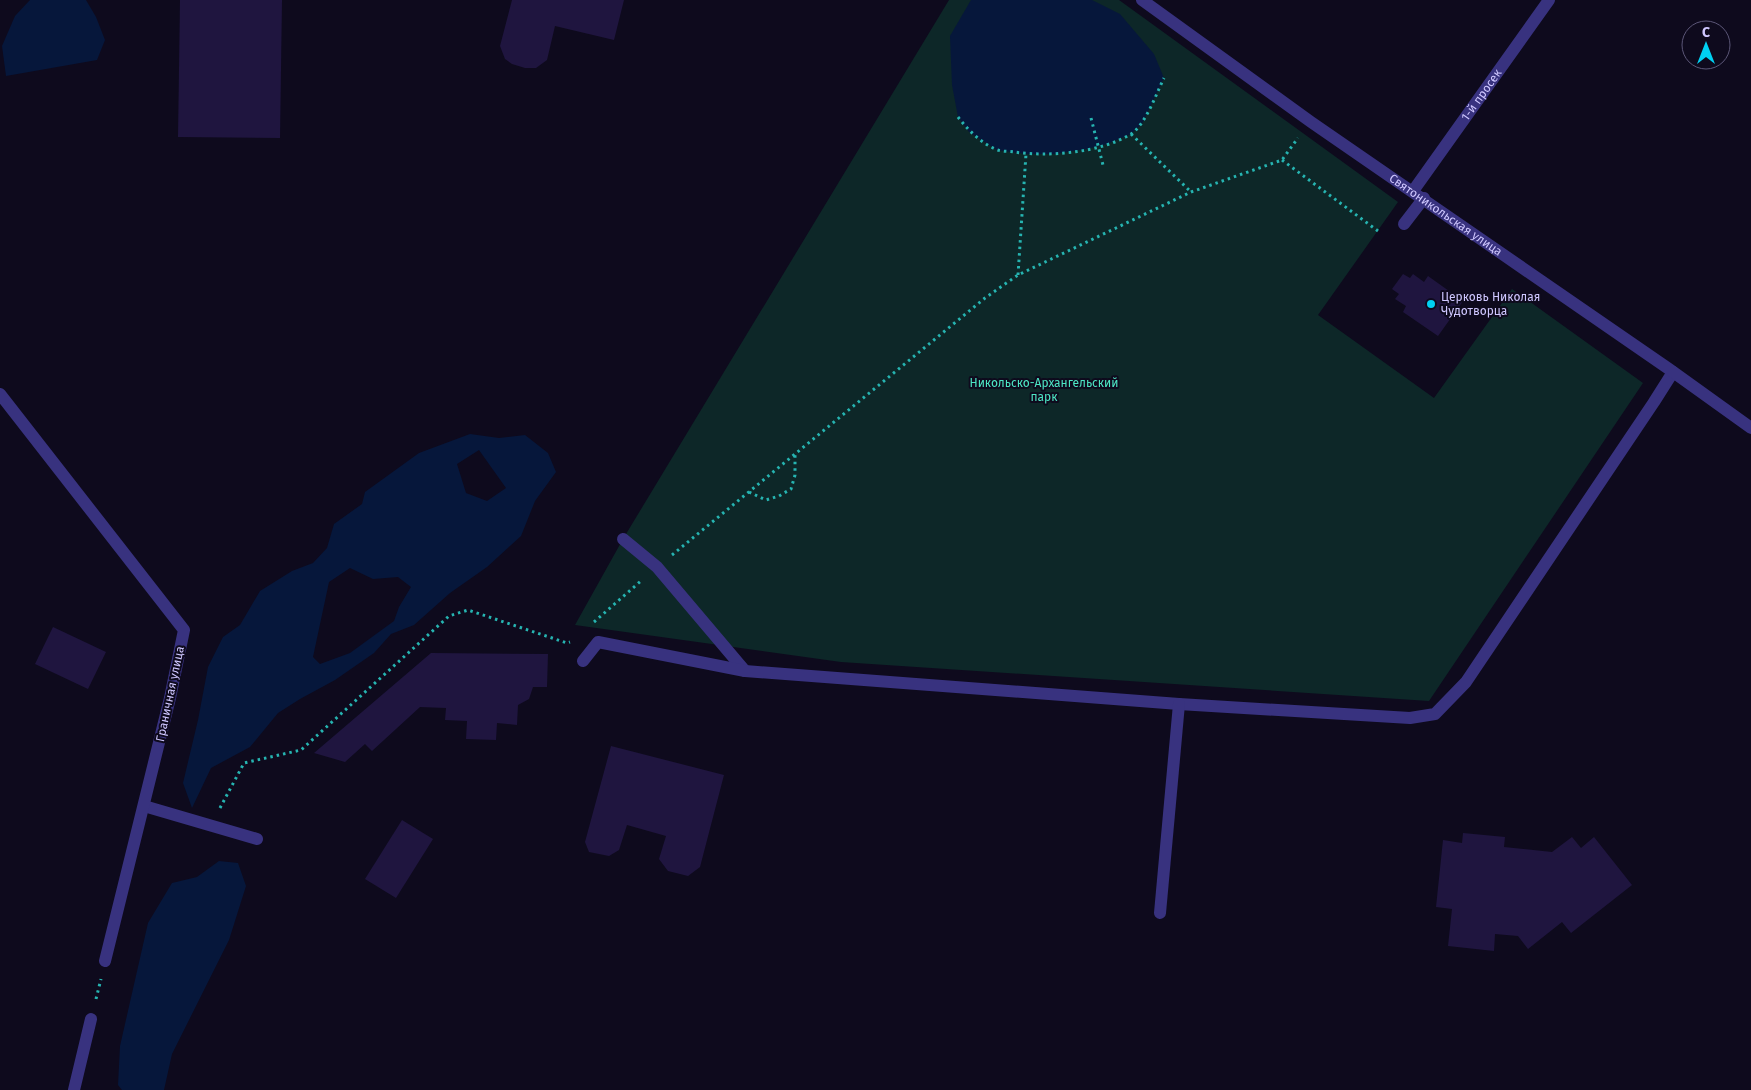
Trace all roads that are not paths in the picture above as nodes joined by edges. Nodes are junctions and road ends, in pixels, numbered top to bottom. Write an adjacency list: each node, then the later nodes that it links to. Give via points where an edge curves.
1 (1142, 0): 3 (street, Святоникольская улица)
2 (1549, 0): 3 (street, 1-й просек)
3 (1418, 195): 4 (street, 1-й просек); 5 (street, Святоникольская улица)
4 (1404, 224)
5 (1673, 372): 7 (street, Святоникольская улица); 11 (street, via 1466,682 1435,714 1410,718)
6 (0, 394): 12 (street, Граничная улица, via 184,630)
7 (1751, 428)
8 (623, 539): 10 (street, via 658,567)
9 (583, 661): 10 (street, via 598,642)
10 (745, 671): 11 (street)
11 (1179, 704): 14 (street)
12 (144, 806): 13 (street); 15 (street, Граничная улица)
13 (257, 839)
14 (1160, 913)
15 (105, 961)
16 (91, 1019): 17 (street)
17 (74, 1090)

